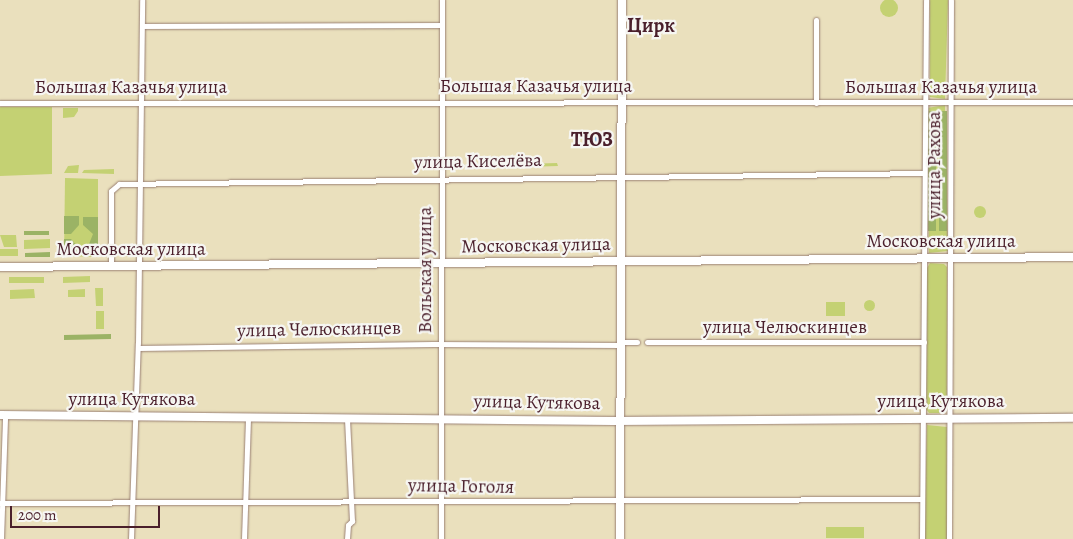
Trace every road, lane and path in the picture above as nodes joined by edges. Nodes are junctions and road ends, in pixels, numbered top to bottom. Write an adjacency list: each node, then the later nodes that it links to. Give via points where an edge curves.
1 (142, 0): 8 (street)
2 (442, 0): 7 (street, Вольская улица)
3 (622, 0): 10 (street)
4 (926, 0): 16 (street, улица Рахова)
5 (951, 0): 11 (street, улица Рахова)
6 (816, 20): 15 (street)
7 (442, 25): 8 (street); 14 (street, Вольская улица)
8 (142, 26): 9 (street)
9 (140, 102): 13 (street, Большая Казачья улица); 14 (street, Большая Казачья улица); 20 (street)
10 (622, 102): 14 (street, Большая Казачья улица); 15 (street, Большая Казачья улица); 18 (street)
11 (950, 102): 12 (street, Большая Казачья улица); 16 (street, Большая Казачья улица); 21 (street, улица Рахова)
12 (1073, 102)
13 (0, 103)
14 (442, 103): 19 (street, Вольская улица)
15 (816, 103): 16 (street, Большая Казачья улица)
16 (926, 103): 17 (street, улица Рахова)
17 (924, 173): 18 (street, улица Киселёва); 23 (street, улица Рахова)
18 (621, 176): 19 (street, улица Киселёва); 24 (street)
19 (441, 178): 20 (street, улица Киселёва); 25 (street, Вольская улица)
20 (139, 183): 26 (street, улица Киселёва, via 119,184 111,191); 27 (street)
21 (950, 258): 22 (street, Московская улица); 23 (street, Московская улица); 42 (street, улица Рахова)
22 (1073, 258)
23 (924, 259): 24 (street, Московская улица); 31 (street)
24 (620, 261): 25 (street, Московская улица); 32 (street)
25 (441, 263): 27 (street, Московская улица); 33 (street, Вольская улица)
26 (111, 266): 27 (street, Московская улица); 28 (street, Московская улица)
27 (138, 266): 34 (street)
28 (0, 267)
29 (637, 342): 32 (street, улица Челюскинцев)
30 (647, 342): 31 (street, улица Челюскинцев)
31 (924, 342): 41 (street)
32 (621, 343): 33 (street, улица Челюскинцев); 43 (street)
33 (441, 344): 34 (street, улица Челюскинцев); 39 (street, Вольская улица)
34 (138, 348): 36 (street)
35 (3, 416): 36 (street, улица Кутякова); 49 (street)
36 (135, 416): 37 (street, улица Кутякова); 50 (street)
37 (248, 417): 38 (street, улица Кутякова); 47 (street)
38 (347, 417): 39 (street, улица Кутякова); 45 (street)
39 (442, 418): 43 (street, улица Кутякова); 48 (street, Вольская улица)
40 (1073, 418): 42 (street, улица Кутякова)
41 (923, 419): 42 (street, улица Кутякова); 43 (street, улица Кутякова); 44 (street)
42 (949, 419): 58 (street, улица Рахова)
43 (620, 420): 46 (street)
44 (922, 499): 46 (street, улица Гоголя); 57 (street)
45 (350, 501): 47 (street, улица Гоголя); 48 (street, улица Гоголя); 54 (street, via 352,521 348,525)
46 (620, 501): 48 (street, улица Гоголя); 56 (street)
47 (245, 502): 50 (street, улица Гоголя); 53 (street)
48 (440, 502): 55 (street, Вольская улица)
49 (1, 503): 50 (street, улица Гоголя); 51 (street)
50 (132, 503): 52 (street)
51 (1, 539)
52 (131, 539)
53 (244, 539)
54 (347, 539)
55 (441, 539)
56 (620, 539)
57 (922, 539)
58 (949, 539)

